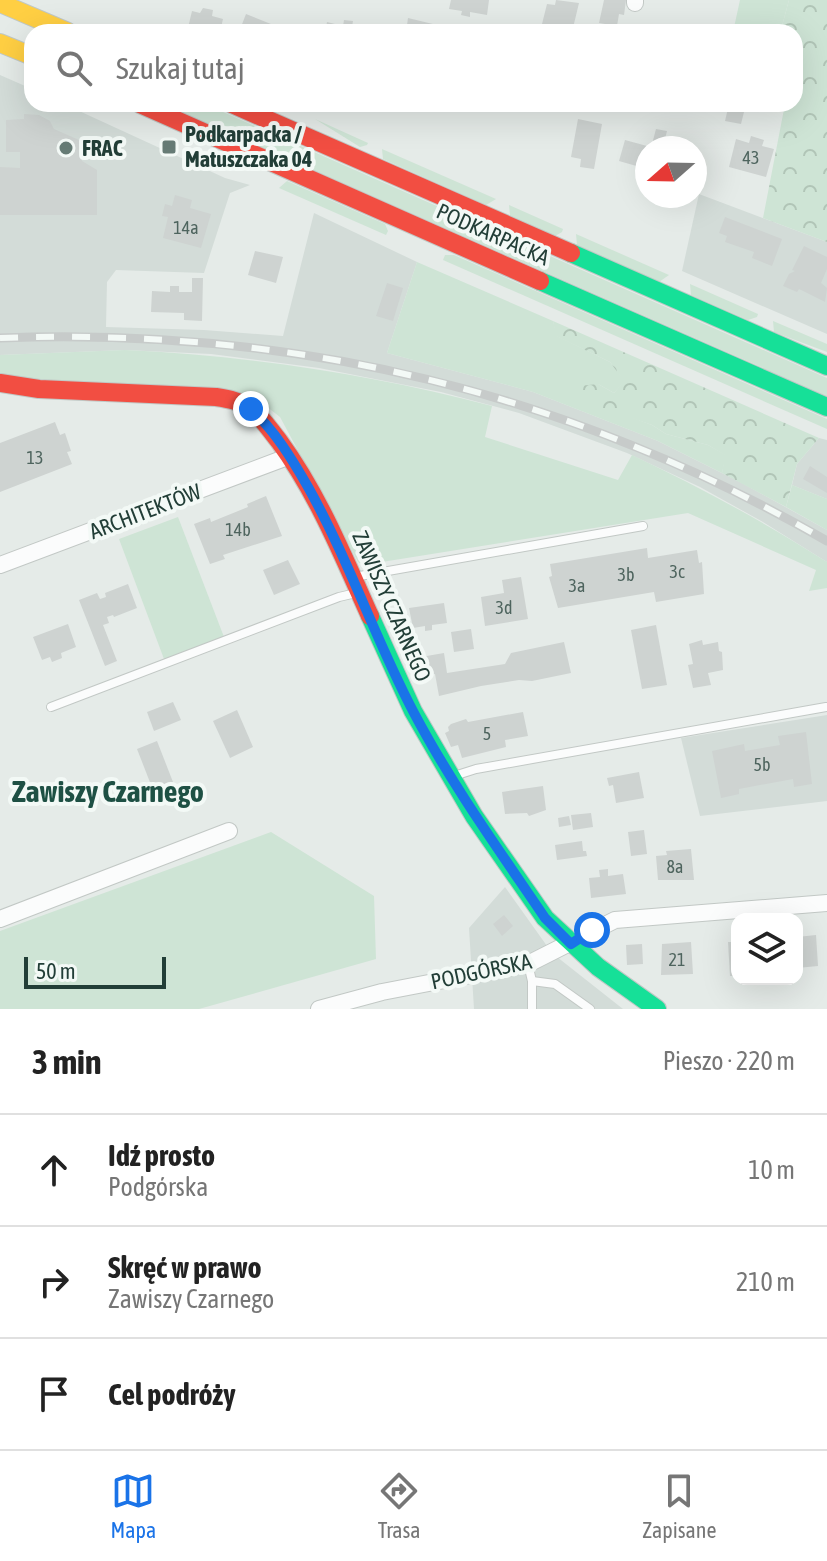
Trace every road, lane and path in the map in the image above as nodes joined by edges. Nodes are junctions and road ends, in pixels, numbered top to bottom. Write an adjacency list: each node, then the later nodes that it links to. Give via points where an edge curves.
1 (8, 4): 2 (main road)
2 (51, 24)
3 (0, 43): 4 (main road)
4 (24, 53)
5 (158, 112): 9 (main road, PODKARPACKA)
6 (250, 112): 7 (main road, PODKARPACKA)
7 (827, 366)
8 (0, 383): 10 (main road, ZAWISZY CZARNEGO, via 234,400 264,421)
9 (827, 407)
10 (290, 456): 12 (street, ARCHITEKTÓW); 13 (main road, ZAWISZY CZARNEGO)
11 (643, 526): 13 (lane)
12 (0, 565)
13 (357, 585): 14 (lane, via 339,597); 16 (main road, ZAWISZY CZARNEGO, via 413,711)
14 (51, 707)
15 (826, 707): 16 (lane)
16 (450, 777): 20 (main road, ZAWISZY CZARNEGO, via 545,918)
17 (229, 831): 19 (street)
18 (827, 903): 20 (street, PODGÓRSKA, via 615,920)
19 (0, 919)
20 (571, 944): 21 (street, PODGÓRSKA); 26 (main road, ZAWISZY CZARNEGO, via 613,982)
21 (528, 964): 22 (lane); 23 (street, PODGÓRSKA)
22 (532, 981): 24 (lane); 25 (lane, via 555,984)
23 (319, 1009)
24 (532, 1009)
25 (590, 1009)
26 (657, 1009)

